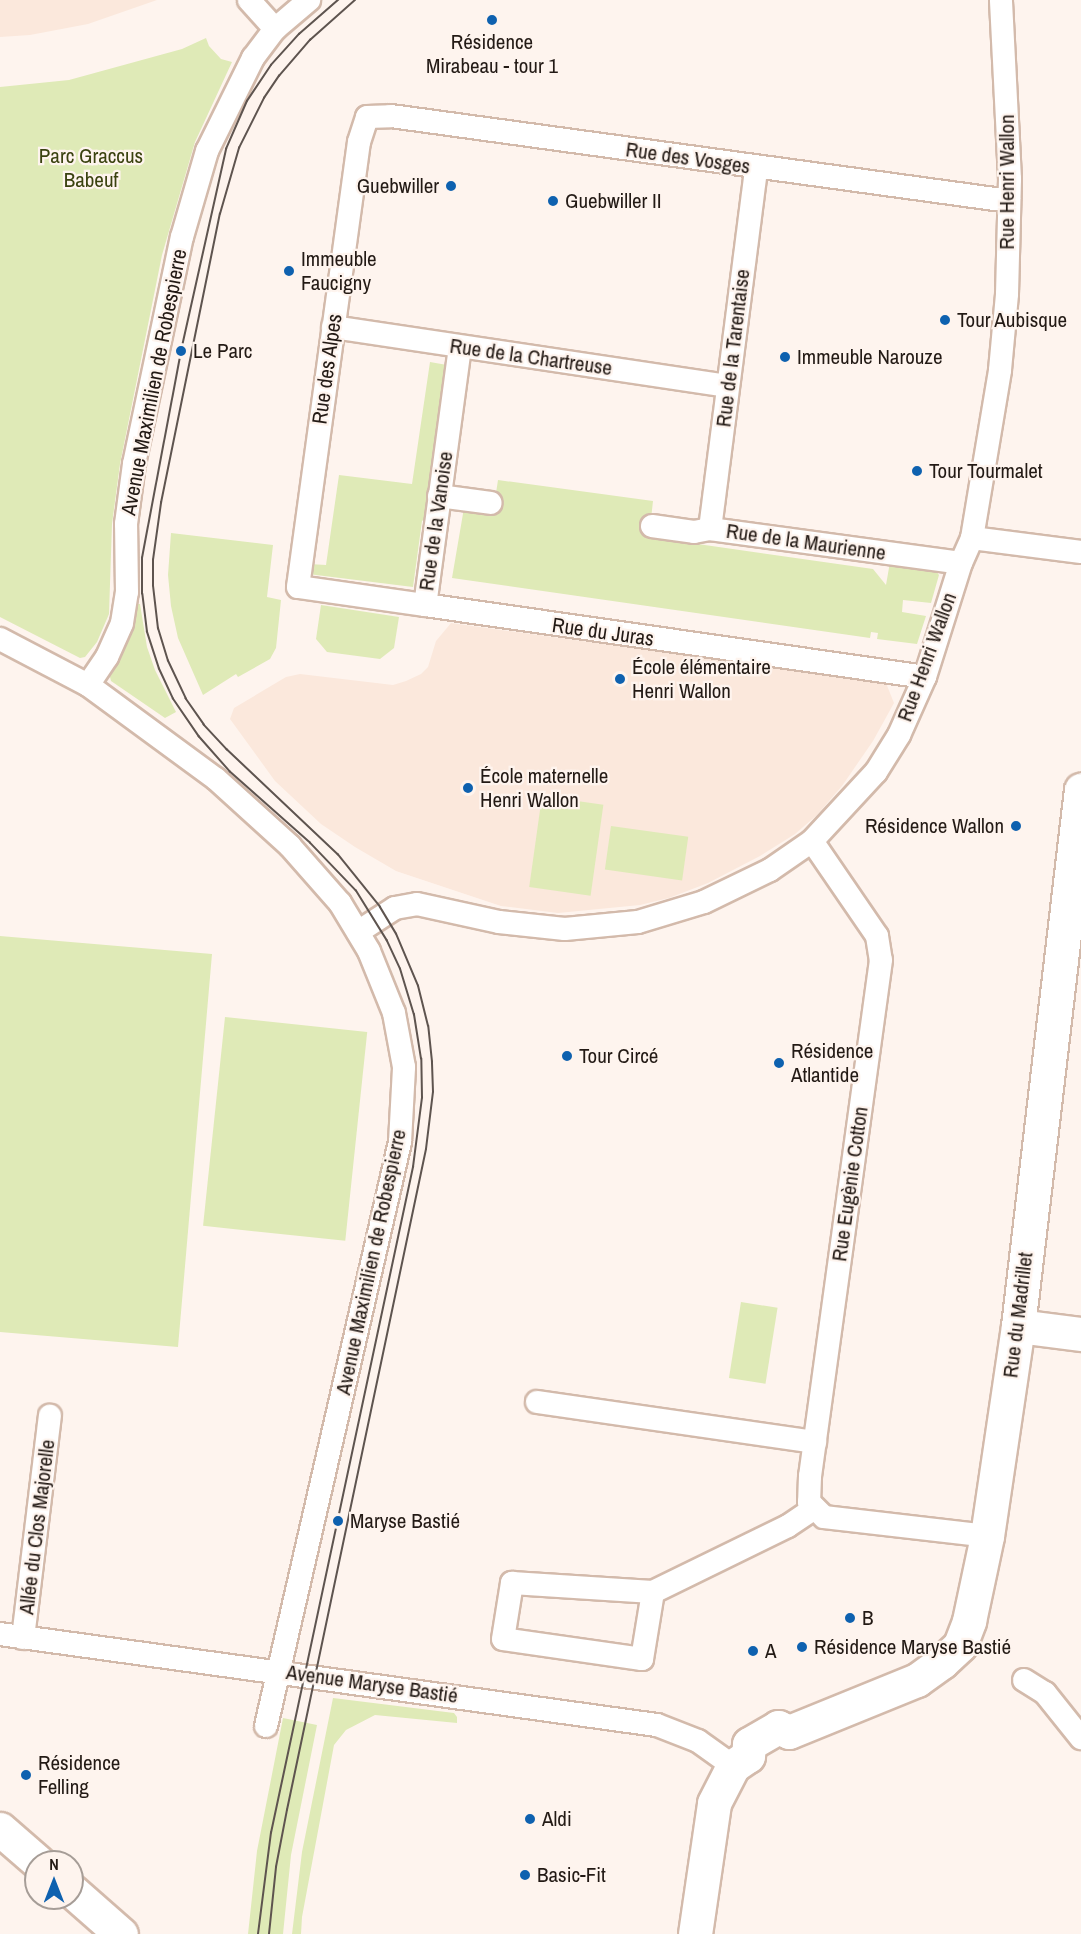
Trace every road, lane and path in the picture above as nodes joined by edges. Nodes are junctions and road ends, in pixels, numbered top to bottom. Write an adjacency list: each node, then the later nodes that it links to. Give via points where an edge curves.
1 (249, 0): 4 (street)
2 (309, 0): 4 (street, Avenue Maximilien de Robespierre)
3 (1001, 0): 7 (street, Rue Henri Wallon)
4 (275, 29): 22 (street, Avenue Maximilien de Robespierre, via 253,58 230,100 207,150 194,194 134,464 126,524 127,592 122,623 107,657)
5 (367, 117): 6 (street, Rue des Vosges, via 391,116); 8 (street, Rue des Alpes, via 359,142)
6 (756, 168): 7 (street, Rue des Vosges); 10 (street, Rue de la Tarentaise)
7 (1010, 201): 15 (street, Rue Henri Wallon, via 1000,370)
8 (333, 327): 9 (street, Rue de la Chartreuse); 18 (street, Rue des Alpes)
9 (460, 346): 10 (street, Rue de la Chartreuse); 11 (street, Rue de la Vanoise)
10 (728, 386): 14 (street, Rue de la Tarentaise)
11 (439, 496): 12 (street); 19 (street, Rue de la Vanoise)
12 (491, 503)
13 (652, 526): 14 (street, Rue de la Maurienne, via 694,532)
14 (710, 529): 17 (street, Rue de la Maurienne)
15 (972, 538): 16 (street); 17 (street, Rue Henri Wallon)
16 (1081, 552)
17 (961, 562): 21 (street, Rue Henri Wallon)
18 (298, 587): 19 (street, Rue de la Vanoise)
19 (425, 605): 21 (street, Rue du Juras)
20 (0, 639): 22 (street)
21 (925, 677): 24 (street, Rue Henri Wallon, via 876,772)
22 (88, 685): 25 (street, Avenue Maximilien de Robespierre, via 216,779 290,846 340,903)
23 (1081, 790): 26 (street, Rue du Madrillet)
24 (812, 842): 25 (street, Rue Henri Wallon, via 770,870 704,902 638,922 565,929 499,922 417,904 395,908); 31 (street, Rue Eugènie Cotton, via 877,936 881,960)
25 (357, 932): 37 (street, Avenue Maximilien de Robespierre, via 369,951 394,1013 404,1067 400,1142)
26 (1070, 974): 27 (street, Rue du Madrillet)
27 (1018, 1326): 28 (street); 33 (street, Rue du Madrillet)
28 (1081, 1334)
29 (537, 1402): 31 (street)
30 (50, 1416): 36 (street, Allée du Clos Majorelle)
31 (815, 1442): 32 (street, Rue Eugènie Cotton, via 809,1502)
32 (815, 1508): 33 (street, via 824,1517); 34 (street, via 788,1526)
33 (987, 1536): 41 (street, Rue du Madrillet, via 976,1593 960,1645 942,1662 916,1680 789,1732 778,1727 749,1744)
34 (653, 1592): 34 (street, via 512,1583 503,1639 642,1659)
35 (0, 1634): 36 (street, Avenue Maryse Bastié)
36 (23, 1638): 37 (street, Avenue Maryse Bastié)
37 (278, 1671): 39 (street, Avenue Maximilien de Robespierre); 41 (street, Avenue Maryse Bastié, via 657,1725)
38 (1024, 1680): 40 (street, via 1045,1693)
39 (266, 1726)
40 (1081, 1738)
41 (740, 1761): 46 (street, Rue du Madrillet, via 714,1803)
42 (0, 1829): 43 (street)
43 (24, 1850)
44 (84, 1902): 45 (street)
45 (121, 1934)
46 (695, 1934)

